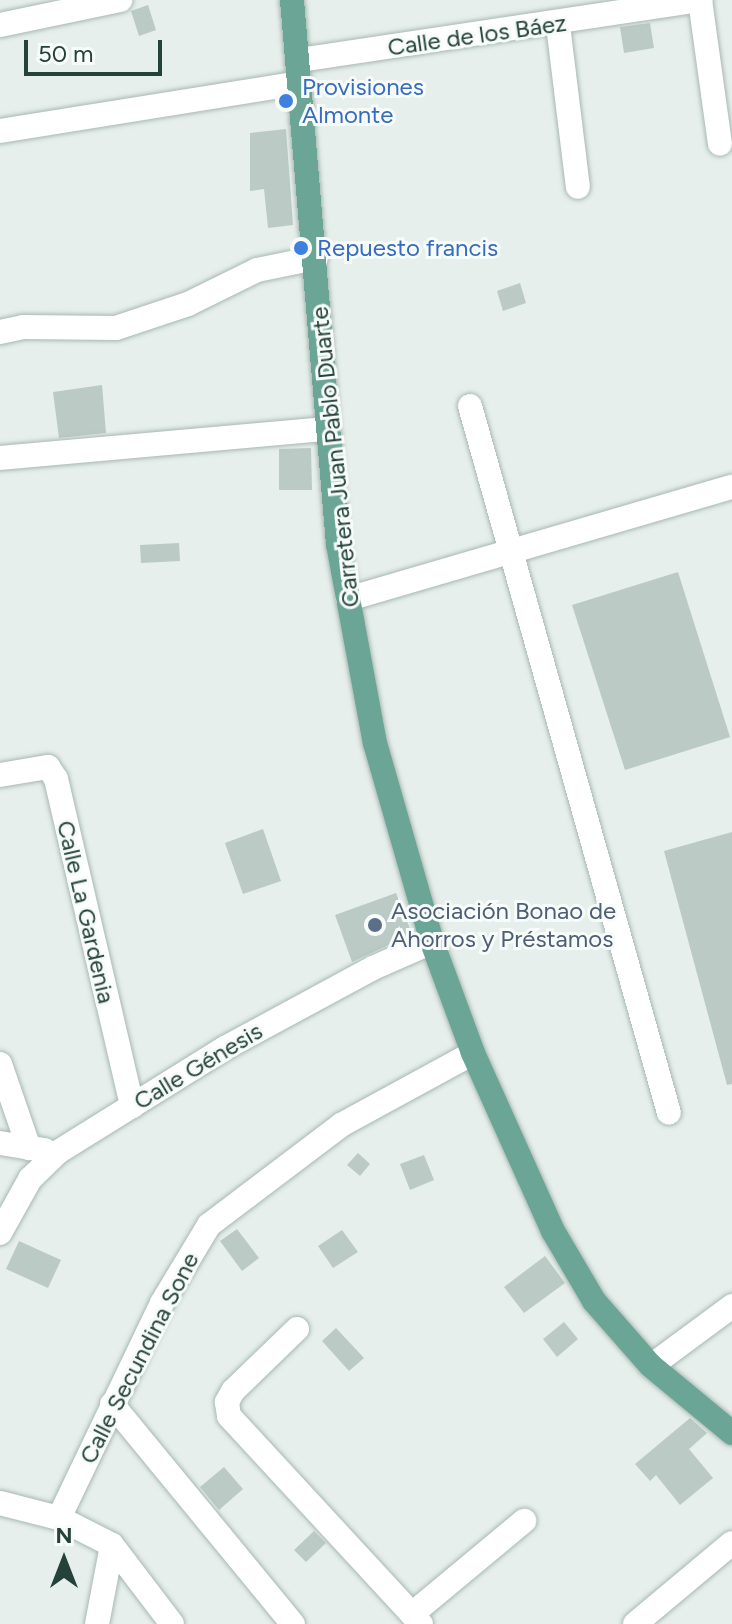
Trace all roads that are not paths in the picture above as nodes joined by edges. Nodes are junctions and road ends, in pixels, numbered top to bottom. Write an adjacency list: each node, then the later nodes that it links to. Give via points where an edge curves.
1 (120, 0): 5 (street)
2 (292, 0): 6 (main road, Carretera Juan Pablo Duarte)
3 (700, 0): 4 (street, Calle de los Báez); 8 (street)
4 (566, 16): 6 (street, Calle de los Báez); 9 (street)
5 (0, 25)
6 (300, 72): 7 (street, Calle de los Báez); 10 (main road, Carretera Juan Pablo Duarte)
7 (0, 131)
8 (720, 144)
9 (578, 187)
10 (316, 258): 11 (street, via 257,270 188,304 116,328 23,327); 13 (main road, Carretera Juan Pablo Duarte)
11 (0, 332)
12 (470, 406): 16 (street)
13 (326, 429): 14 (street); 17 (main road, Carretera Juan Pablo Duarte)
14 (0, 458)
15 (732, 487): 16 (street)
16 (507, 549): 17 (street); 23 (street)
17 (348, 599): 19 (main road, Carretera Juan Pablo Duarte, via 375,743)
18 (0, 775): 22 (street, Calle La Gardenia, via 48,767 56,779)
19 (432, 942): 20 (main road, Carretera Juan Pablo Duarte); 22 (street, Calle Génesis, via 225,1048)
20 (473, 1053): 30 (main road, Carretera Juan Pablo Duarte, via 553,1231 594,1301); 31 (street, Calle Secundina Sone, via 341,1125 209,1225)
21 (0, 1064): 25 (street)
22 (132, 1106): 26 (street, Calle Génesis)
23 (669, 1113)
24 (0, 1143): 25 (street)
25 (29, 1148): 26 (street)
26 (58, 1152): 27 (street, Calle Génesis, via 30,1179)
27 (0, 1233)
28 (732, 1306): 30 (street)
29 (297, 1329): 38 (street, via 233,1391 227,1402 229,1416)
30 (651, 1366): 32 (main road, Carretera Juan Pablo Duarte)
31 (112, 1404): 34 (street, Calle Secundina Sone); 41 (street)
32 (732, 1433)
33 (0, 1503): 34 (street)
34 (59, 1518): 37 (street)
35 (524, 1521): 38 (street)
36 (732, 1543): 42 (street)
37 (112, 1545): 39 (street); 40 (street)
38 (416, 1619)
39 (97, 1624)
40 (172, 1624)
41 (293, 1624)
42 (635, 1624)

